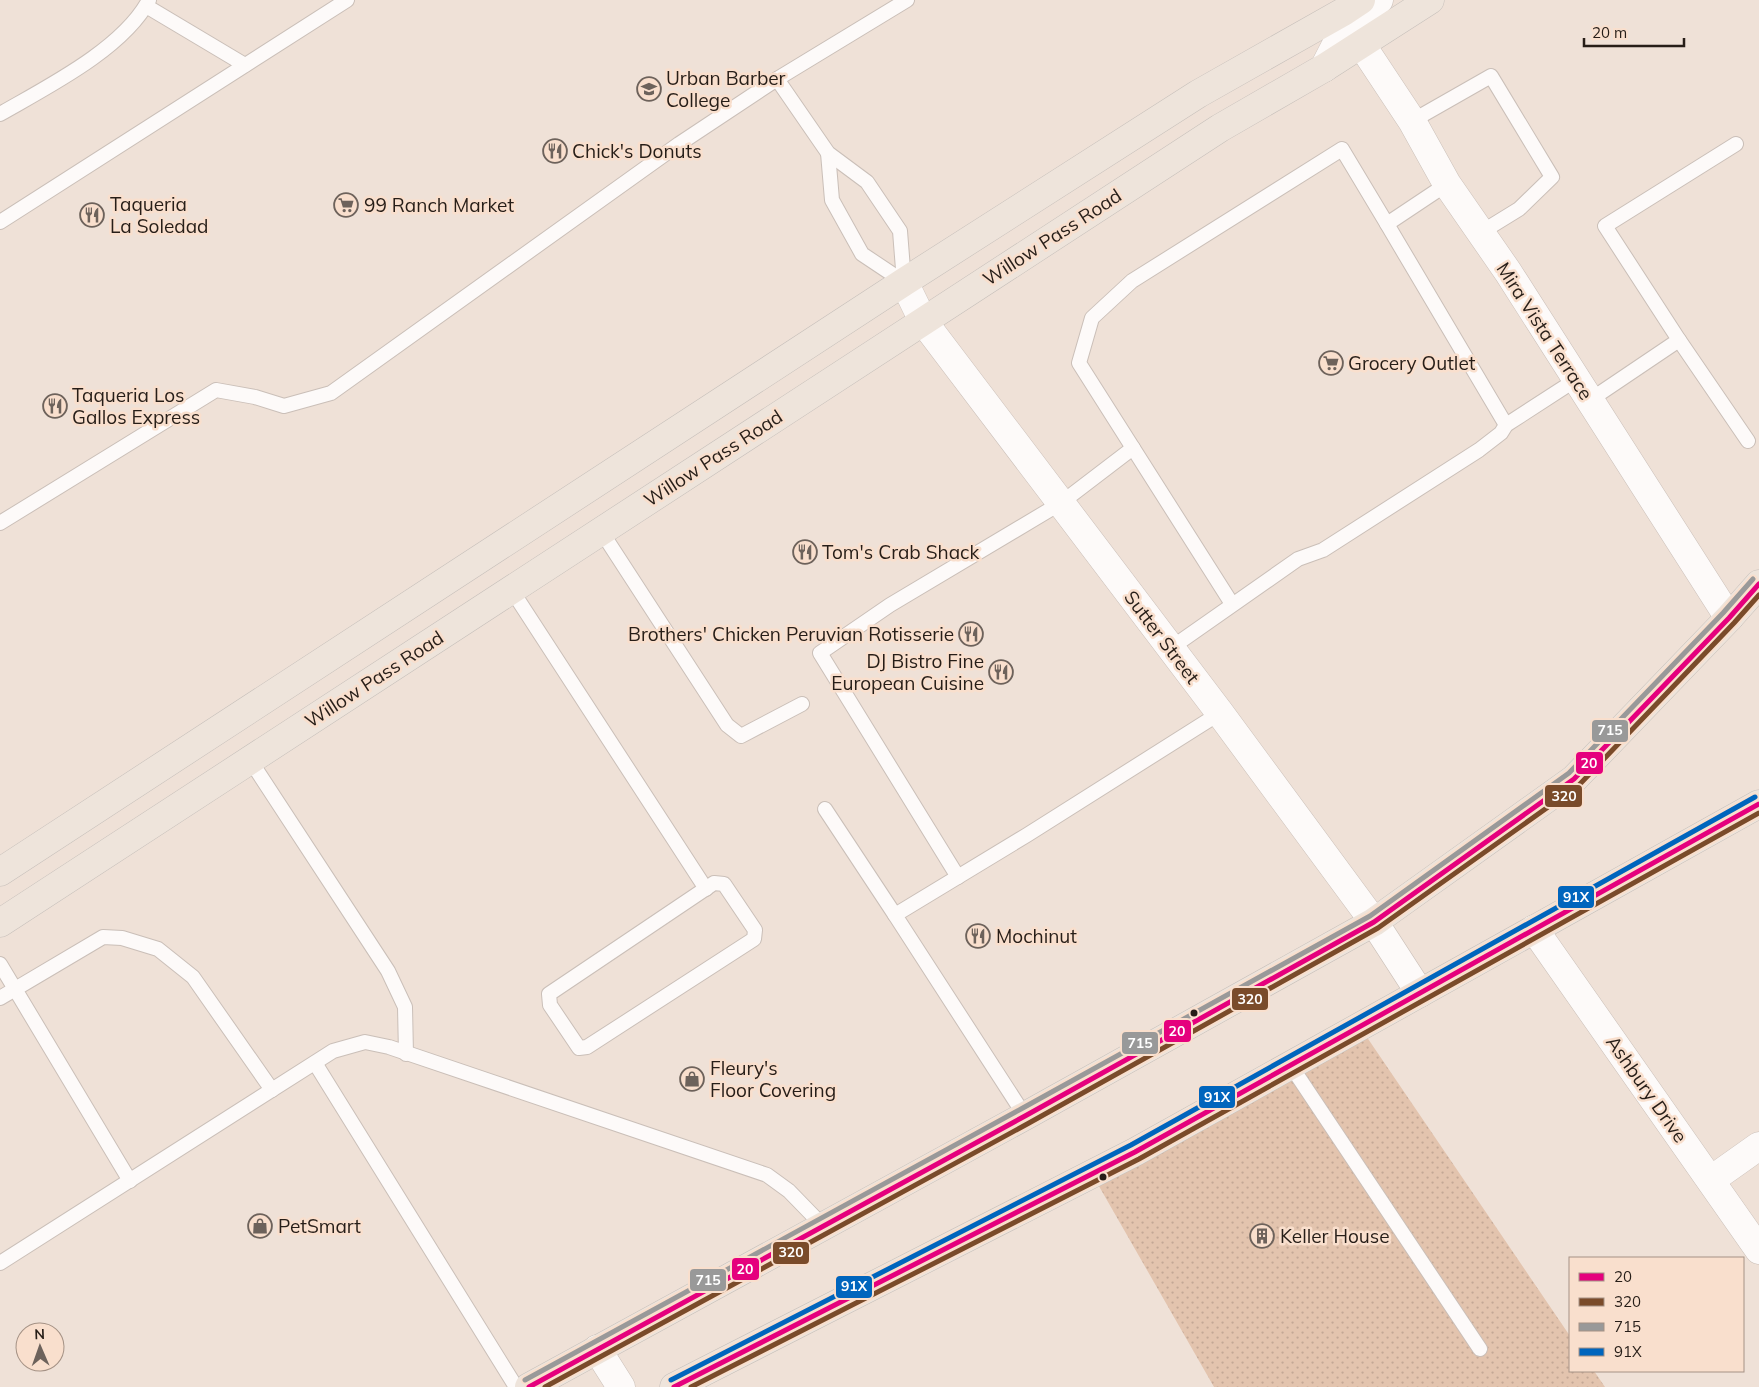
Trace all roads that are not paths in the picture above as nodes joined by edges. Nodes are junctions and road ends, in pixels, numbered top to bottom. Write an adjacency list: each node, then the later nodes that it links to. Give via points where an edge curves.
1 (347, 0): 8 (lane)
2 (907, 0): 10 (lane)
3 (1379, 0): 9 (street, via 1345,27)
4 (1430, 0): 7 (main road, Willow Pass Road)
5 (147, 3): 8 (lane); 11 (lane, via 112,44)
6 (1350, 4): 19 (main road, via 1198,94)
7 (1361, 44): 9 (main road, Willow Pass Road); 12 (street, Mira Vista Terrace)
8 (245, 65): 16 (lane)
9 (1324, 68): 20 (main road, Willow Pass Road, via 1220,128)
10 (777, 79): 14 (lane); 27 (lane, via 679,144 331,393 284,406 216,390)
11 (0, 114)
12 (1412, 122): 15 (street, Mira Vista Terrace); 18 (lane, via 1491,76 1552,177 1519,209)
13 (1736, 144): 21 (lane, via 1604,226)
14 (828, 153): 19 (lane, via 867,182 900,231); 19 (lane, via 832,200 862,254)
15 (1447, 184): 17 (lane); 18 (street, Mira Vista Terrace)
16 (0, 222)
17 (1387, 224): 23 (lane); 25 (lane, via 1342,149 1132,281 1092,318 1079,363)
18 (1480, 233): 22 (street, Mira Vista Terrace)
19 (904, 282): 20 (street, Sutter Street); 39 (main road)
20 (923, 321): 26 (street, Sutter Street); 28 (main road, Willow Pass Road)
21 (1679, 340): 22 (lane); 24 (lane)
22 (1583, 389): 23 (lane); 32 (street, Mira Vista Terrace)
23 (1506, 425): 31 (lane, via 1479,450 1323,550 1298,559)
24 (1748, 441)
25 (1133, 448): 26 (lane); 31 (lane)
26 (1061, 503): 33 (street, Sutter Street); 40 (lane, via 890,605 820,653)
27 (0, 523)
28 (601, 530): 30 (main road, Willow Pass Road); 34 (lane, via 727,725 741,736)
29 (1759, 584): 32 (main road)
30 (511, 589): 36 (main road, Willow Pass Road); 41 (lane)
31 (1232, 604): 33 (lane)
32 (1729, 618): 43 (main road, via 1574,779)
33 (1170, 648): 35 (street, Sutter Street)
34 (802, 704)
35 (1220, 713): 40 (lane); 43 (street, Sutter Street)
36 (250, 760): 44 (main road, Willow Pass Road); 50 (lane, via 388,970 405,1007)
37 (1759, 804): 45 (main road)
38 (825, 809): 42 (lane)
39 (0, 872)
40 (958, 877): 42 (lane)
41 (706, 889): 41 (lane, via 549,994 550,1005 579,1048 587,1047 754,939 754,930 724,884 714,883)
42 (895, 916): 54 (lane)
43 (1374, 922): 48 (street, Sutter Street); 54 (main road)
44 (0, 923)
45 (1534, 929): 48 (main road); 56 (street, Ashbury Drive)
46 (0, 964): 47 (lane)
47 (14, 988): 49 (lane); 53 (lane, via 103,937 122,938 158,949 193,977); 57 (lane)
48 (1420, 993): 52 (main road)
49 (0, 998)
50 (406, 1054): 51 (lane, via 365,1042 333,1051); 58 (lane, via 767,1175 789,1191)
51 (315, 1063): 53 (lane); 63 (lane)
52 (1290, 1066): 62 (lane); 66 (main road, via 1135,1152)
53 (272, 1090): 57 (lane)
54 (1025, 1116): 58 (main road)
55 (1759, 1146): 56 (street)
56 (1711, 1180): 59 (street, Ashbury Drive)
57 (130, 1181): 60 (lane)
58 (823, 1226): 61 (main road)
59 (1759, 1250)
60 (0, 1263)
61 (597, 1349): 64 (main road); 65 (street)
62 (1480, 1349)
63 (516, 1387)
64 (529, 1387)
65 (621, 1387)
66 (674, 1387)

